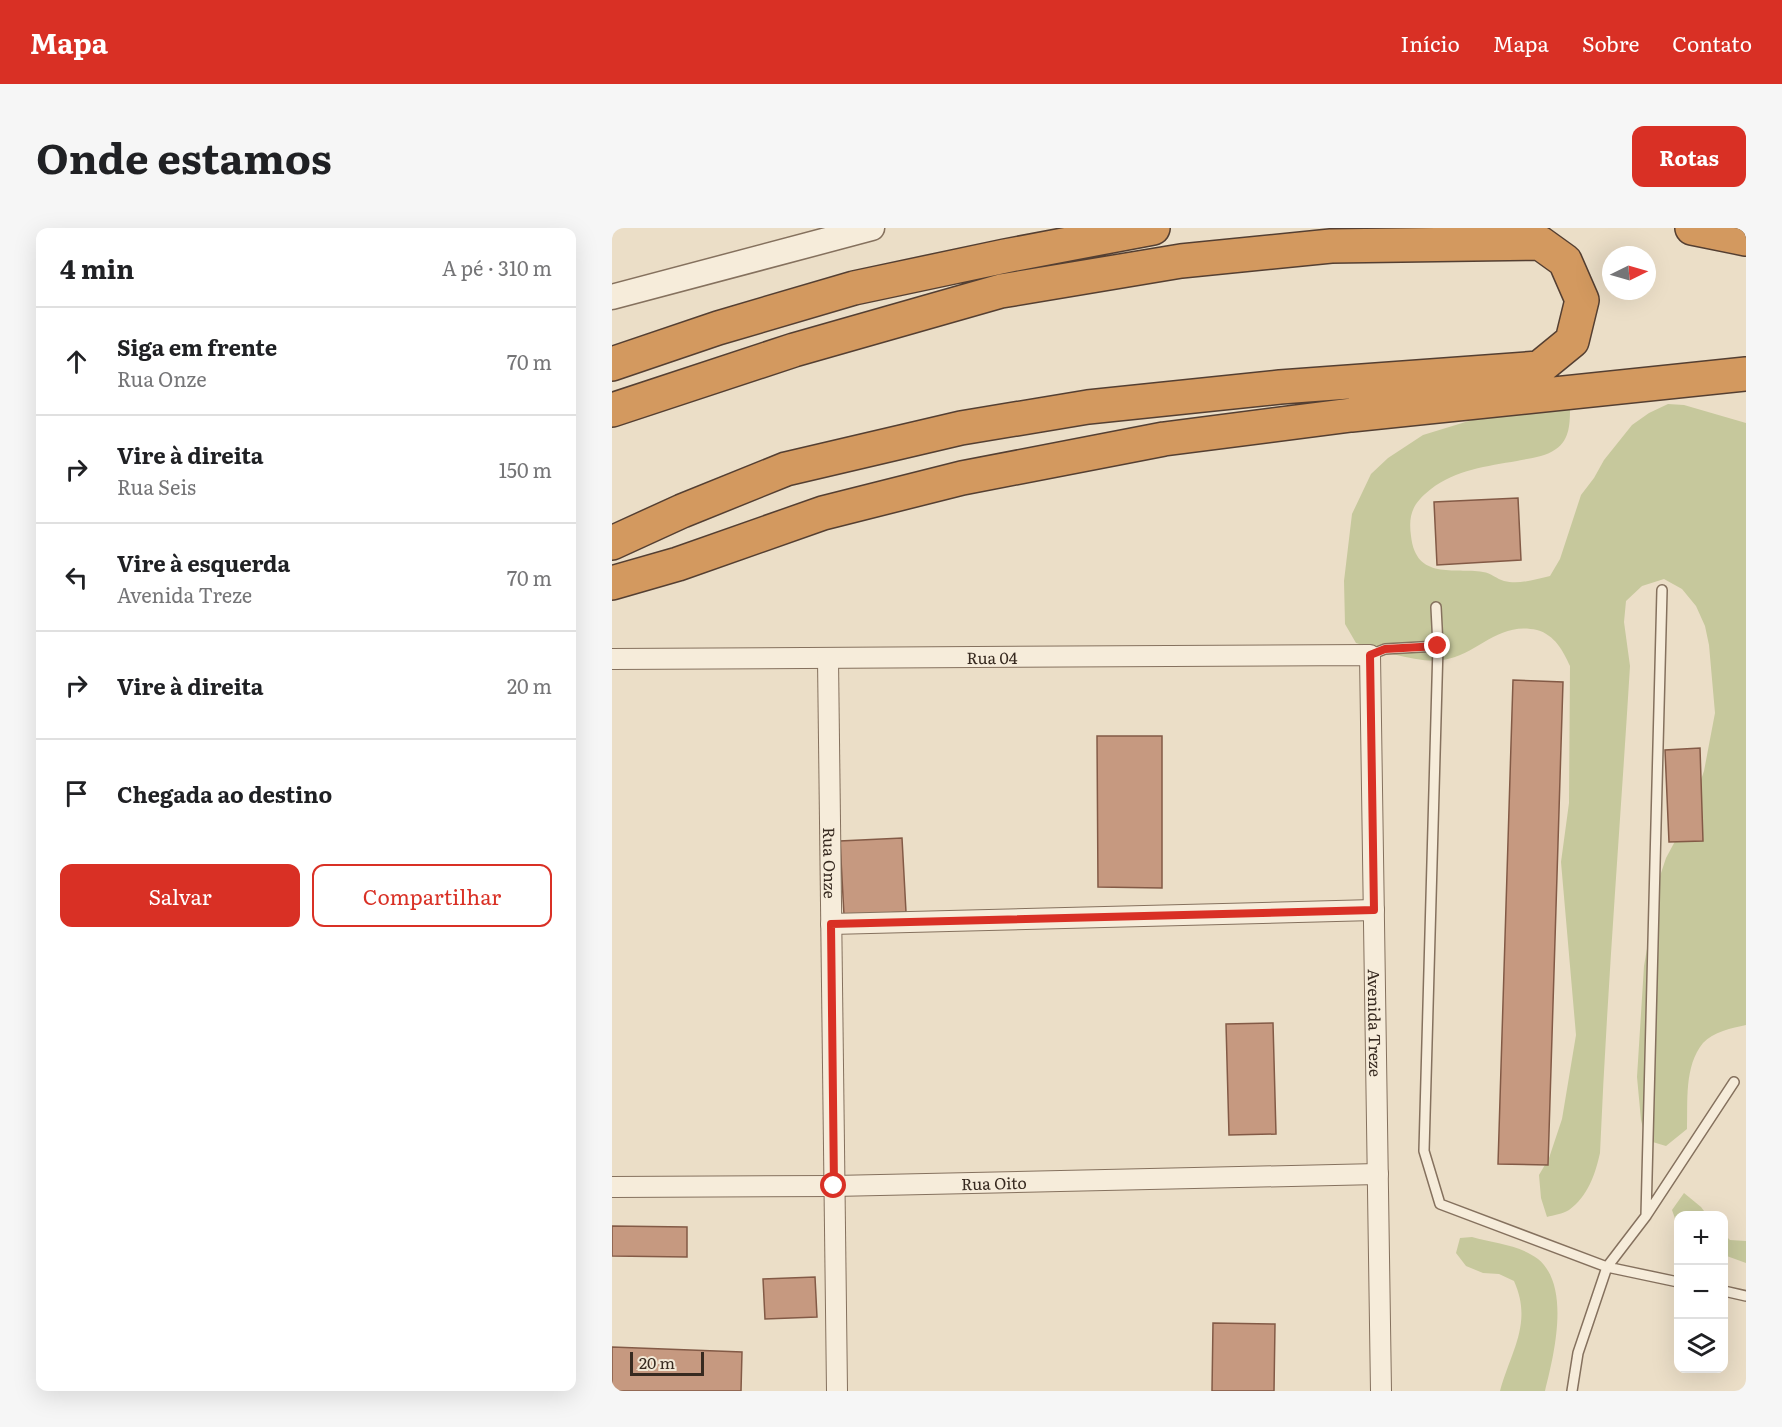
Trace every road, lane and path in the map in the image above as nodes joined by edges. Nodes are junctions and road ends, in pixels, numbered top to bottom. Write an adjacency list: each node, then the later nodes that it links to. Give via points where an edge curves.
1 (872, 228): 5 (street)
2 (1153, 228): 6 (highway, via 854,288)
3 (1692, 228): 4 (highway)
4 (1746, 239)
5 (612, 297)
6 (612, 364)
7 (1746, 374): 10 (highway, via 1351,415 1164,439 962,478 823,513)
8 (612, 410): 9 (highway, via 794,350 1001,291 1181,261 1331,246 1540,243 1565,261 1582,300 1572,341 1539,368 1280,387 1099,406 961,428 786,469)
9 (612, 543)
10 (612, 583)
11 (1662, 590): 23 (lane)
12 (1436, 607): 13 (lane)
13 (1438, 646): 14 (lane, via 1385,649); 24 (lane, via 1424,1151 1440,1204)
14 (1370, 655): 16 (street, Rua 04); 17 (street, Avenida Treze)
15 (612, 659): 16 (street, Rua 04)
16 (828, 659): 18 (street, Rua Onze)
17 (1374, 910): 18 (street); 20 (street, Avenida Treze)
18 (831, 924): 21 (street, Rua Onze)
19 (1734, 1082): 23 (lane)
20 (1378, 1174): 21 (street, Rua Oito); 29 (street, Avenida Treze)
21 (834, 1186): 22 (street, Rua Oito); 28 (street, Rua Onze)
22 (612, 1187)
23 (1646, 1216): 24 (lane)
24 (1608, 1267): 25 (lane); 30 (lane, via 1578,1353)
25 (1674, 1281)
26 (1728, 1292): 27 (lane)
27 (1746, 1296)
28 (837, 1391)
29 (1381, 1391)
30 (1572, 1391)

